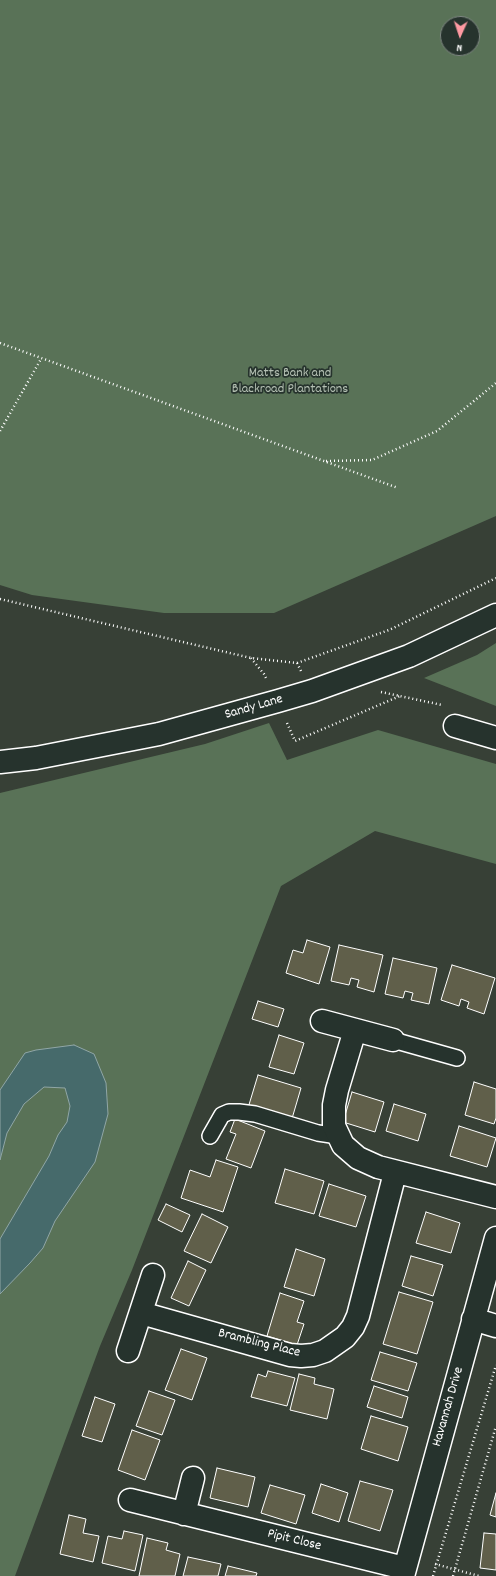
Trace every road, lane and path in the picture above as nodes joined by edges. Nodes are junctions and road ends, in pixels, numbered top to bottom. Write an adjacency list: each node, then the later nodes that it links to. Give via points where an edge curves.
1 (0, 343): 2 (path)
2 (41, 359): 4 (path); 5 (path)
3 (496, 383): 5 (path, via 437,431 372,460)
4 (0, 431)
5 (323, 461): 6 (path)
6 (398, 488)
7 (496, 578): 11 (path, via 389,630)
8 (0, 599): 10 (path)
9 (496, 615): 14 (street, Sandy Lane, via 409,656 312,691 159,734 36,758)
10 (250, 658)
11 (298, 663)
12 (455, 726): 13 (street)
13 (496, 738)
14 (0, 762)
15 (322, 1021): 16 (street)
16 (355, 1030): 17 (street); 20 (street, via 334,1105 334,1126)
17 (393, 1040): 18 (lane)
18 (457, 1058)
19 (210, 1136): 20 (lane, via 222,1115 238,1112 255,1114 318,1133)
20 (338, 1136): 21 (street, via 343,1145 358,1158)
21 (395, 1173): 22 (street); 25 (street, Brambling Place, via 358,1316 345,1338 325,1351 313,1355 290,1355)
22 (496, 1197)
23 (496, 1238): 26 (street, Havannah Drive)
24 (153, 1275): 25 (street)
25 (141, 1313): 28 (street)
26 (473, 1319): 27 (street); 35 (street, Havannah Drive)
27 (496, 1326)
28 (128, 1351)
29 (496, 1365): 34 (path)
30 (496, 1426): 36 (path)
31 (193, 1478): 33 (street)
32 (130, 1500): 33 (street, Pipit Close)
33 (184, 1514): 35 (street, Pipit Close)
34 (436, 1565): 35 (path); 36 (path); 37 (path)
35 (405, 1567)
36 (455, 1569): 38 (path); 39 (path)
37 (433, 1576)
38 (453, 1576)
39 (479, 1576)

